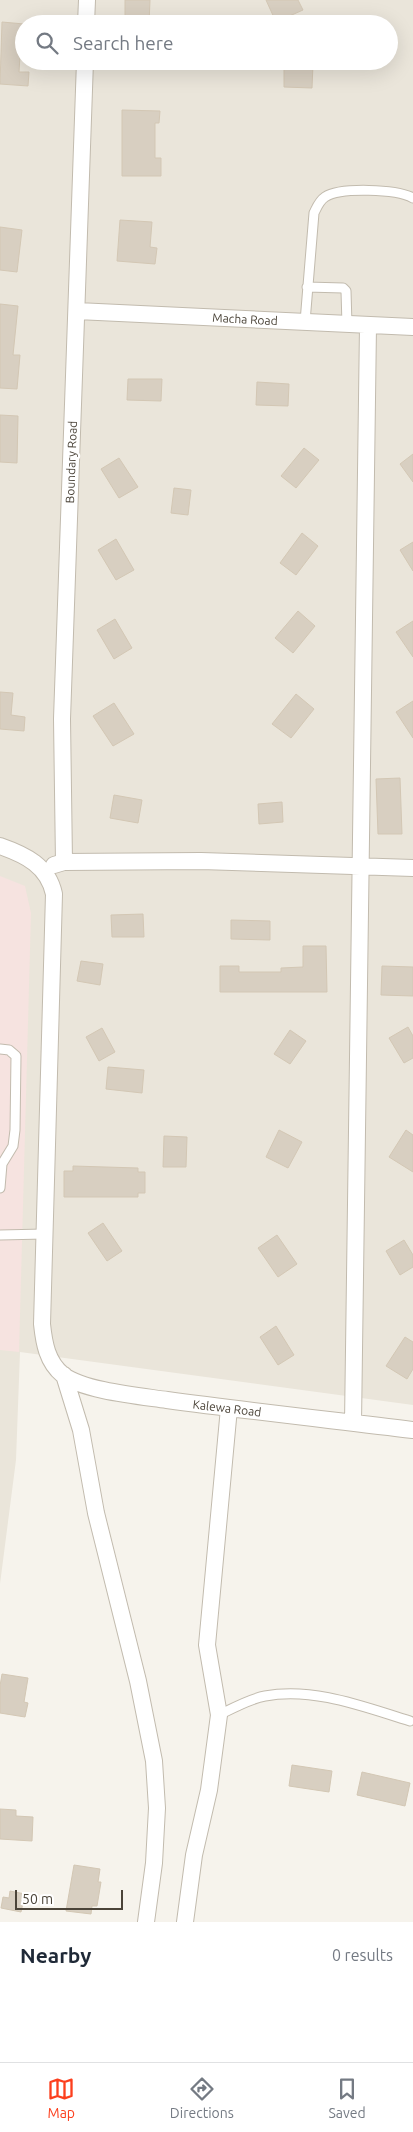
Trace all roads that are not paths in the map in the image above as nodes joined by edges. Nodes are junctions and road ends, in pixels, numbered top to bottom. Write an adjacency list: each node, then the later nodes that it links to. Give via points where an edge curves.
1 (86, 0): 2 (street)
2 (86, 15)
3 (85, 70): 6 (street, Boundary Road)
4 (413, 198): 5 (lane, via 392,192 335,192 324,197 314,213)
5 (307, 287): 7 (lane); 8 (lane, via 343,288 346,291)
6 (77, 312): 7 (street, Macha Road); 12 (street, Boundary Road, via 62,719)
7 (305, 322): 8 (street, Macha Road)
8 (347, 325): 9 (street, Macha Road)
9 (368, 326): 10 (street, Macha Road); 14 (street)
10 (413, 327)
11 (0, 846): 13 (street, via 23,855)
12 (64, 862): 13 (street); 14 (street, via 201,861)
13 (42, 868): 19 (street, via 51,882 55,910)
14 (360, 868): 15 (street); 23 (street)
15 (413, 868)
16 (0, 1048): 17 (lane, via 16,1056 13,1146)
17 (1, 1161): 18 (lane)
18 (0, 1188)
19 (44, 1234): 20 (lane); 21 (street, Kalewa Road, via 44,1343 50,1360)
20 (0, 1235)
21 (64, 1375): 22 (street, Kalewa Road, via 85,1385 114,1392); 27 (street, via 80,1430 154,1761 156,1836)
22 (229, 1408): 23 (street, Kalewa Road); 25 (street, via 207,1645)
23 (353, 1422): 24 (street, Kalewa Road)
24 (413, 1430)
25 (219, 1714): 26 (lane, via 263,1696 293,1692 344,1701); 28 (street)
26 (410, 1720)
27 (146, 1922)
28 (185, 1922)

